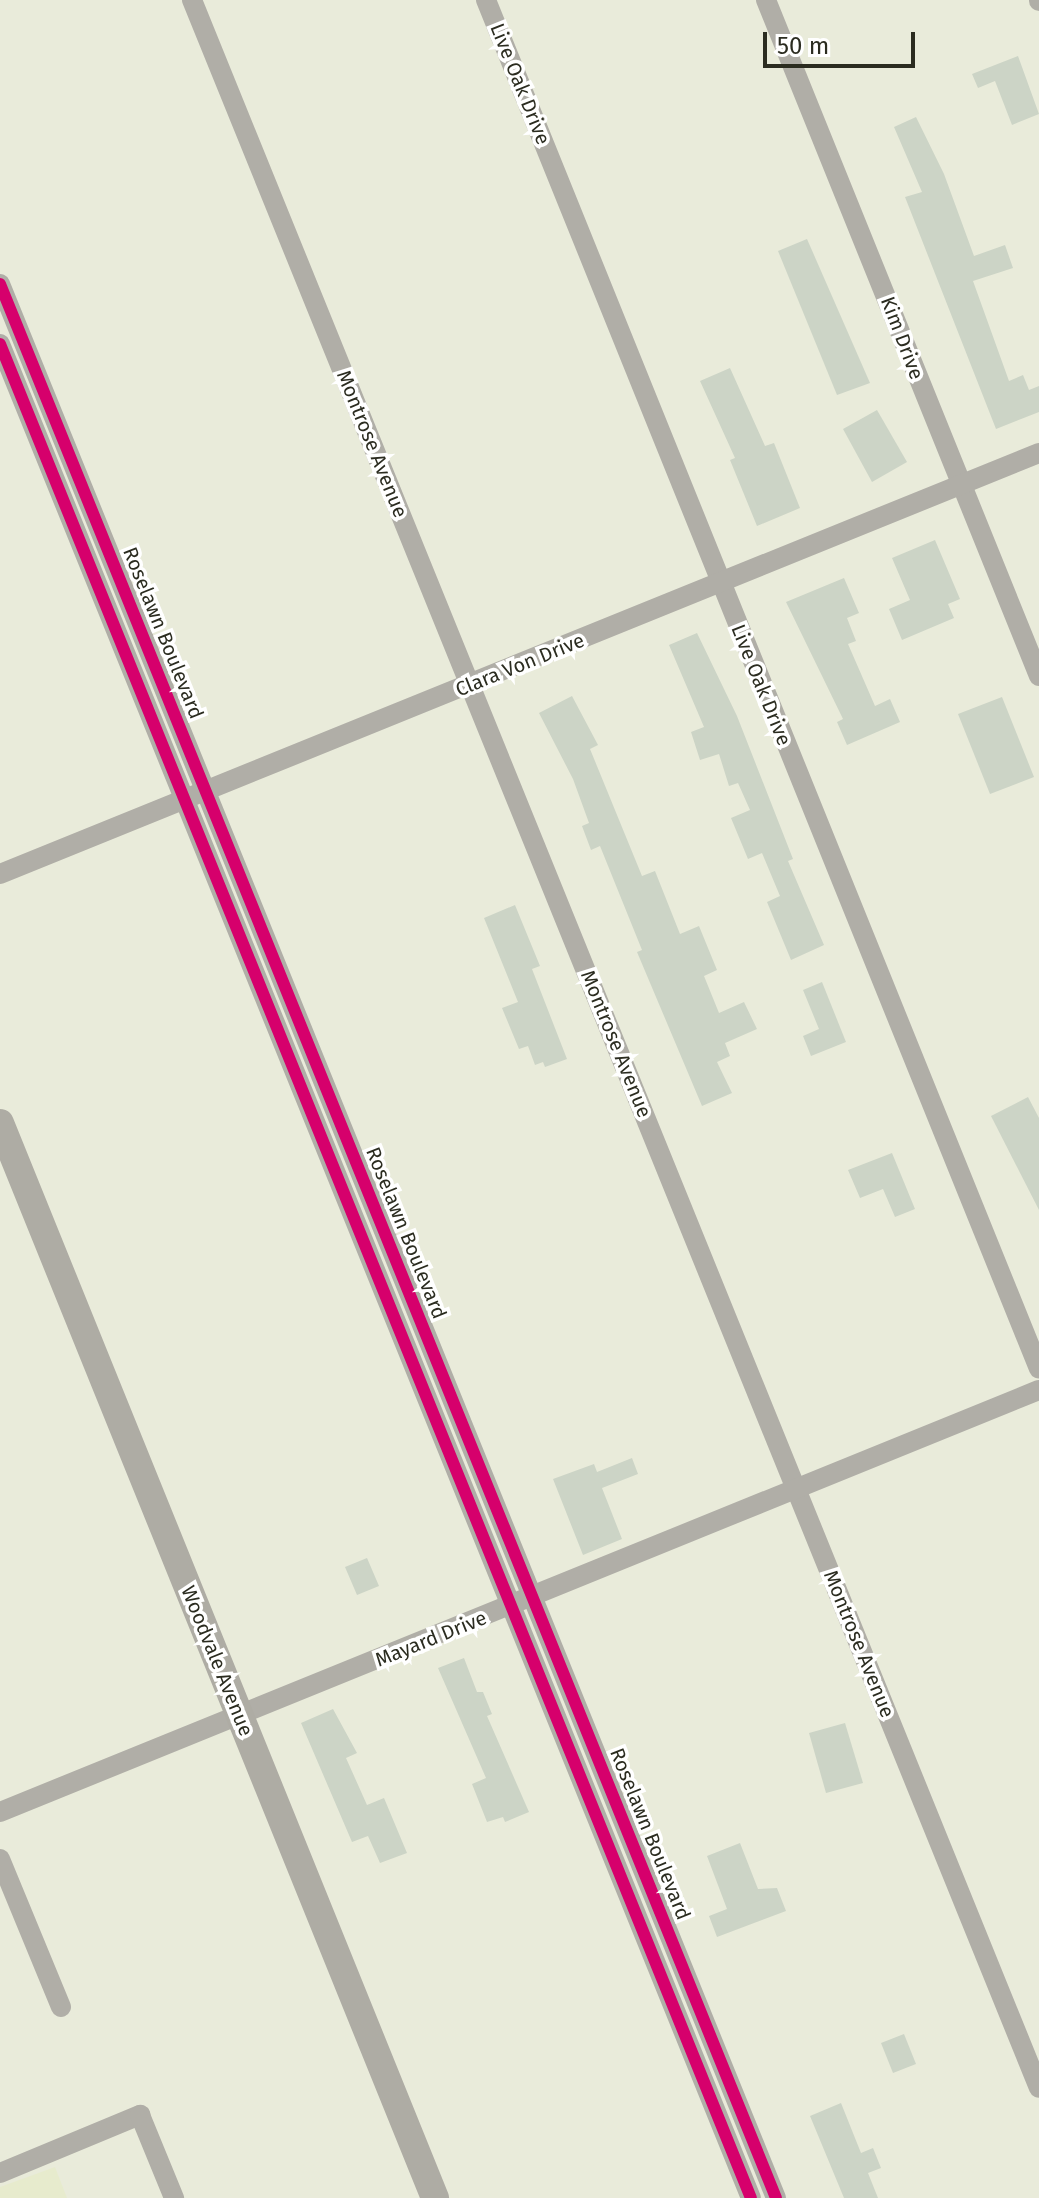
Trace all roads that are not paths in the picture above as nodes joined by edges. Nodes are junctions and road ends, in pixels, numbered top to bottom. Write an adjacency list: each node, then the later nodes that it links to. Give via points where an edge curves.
1 (192, 0): 13 (street, Montrose Avenue)
2 (486, 0): 11 (street, Live Oak Drive)
3 (766, 0): 8 (street, Kim Drive)
4 (0, 284): 5 (street, Roselawn Boulevard)
5 (24, 342): 6 (street); 9 (street, Roselawn Boulevard)
6 (1, 348): 10 (street)
7 (1039, 453): 8 (street, Clara Von Drive)
8 (959, 486): 11 (street, Clara Von Drive); 12 (street, Kim Drive)
9 (112, 560): 10 (street); 14 (street, Roselawn Boulevard)
10 (91, 569): 15 (street)
11 (720, 582): 13 (street, Clara Von Drive); 22 (street, Live Oak Drive)
12 (1039, 676)
13 (471, 685): 14 (street, Clara Von Drive); 26 (street, Montrose Avenue)
14 (206, 792): 15 (street, Clara Von Drive); 17 (street, Roselawn Boulevard)
15 (185, 800): 16 (street, Clara Von Drive); 18 (street)
16 (0, 874)
17 (295, 1011): 18 (street); 20 (street, Roselawn Boulevard)
18 (273, 1020): 21 (street)
19 (0, 1123): 29 (street, Woodvale Avenue)
20 (370, 1196): 21 (street); 23 (street, Roselawn Boulevard)
21 (348, 1205): 25 (street)
22 (1039, 1369)
23 (448, 1389): 25 (street); 27 (street, Roselawn Boulevard)
24 (1039, 1390): 26 (street, Mayard Drive)
25 (426, 1398): 28 (street)
26 (796, 1487): 27 (street, Mayard Drive); 38 (street, Montrose Avenue)
27 (533, 1598): 28 (street, Mayard Drive); 31 (street, Roselawn Boulevard)
28 (510, 1607): 29 (street, Mayard Drive); 32 (street)
29 (240, 1717): 30 (street, Mayard Drive); 41 (street, Woodvale Avenue)
30 (0, 1812)
31 (628, 1833): 32 (street); 36 (street, Roselawn Boulevard)
32 (606, 1842): 37 (street)
33 (0, 1859): 34 (street)
34 (9, 1906): 35 (street)
35 (61, 2007)
36 (713, 2042): 37 (street); 43 (street, Roselawn Boulevard)
37 (691, 2051): 42 (street)
38 (1039, 2088)
39 (0, 2173): 40 (street, via 140,2115)
40 (174, 2198)
41 (435, 2198)
42 (751, 2198)
43 (776, 2198)

